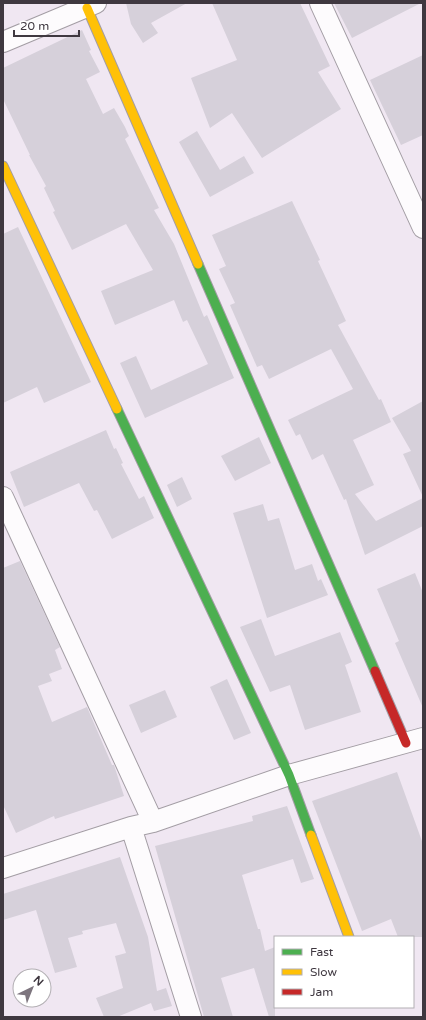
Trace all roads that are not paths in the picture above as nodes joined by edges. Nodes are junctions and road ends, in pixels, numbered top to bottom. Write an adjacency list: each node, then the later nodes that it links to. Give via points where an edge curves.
1 (320, 3): 5 (street)
2 (92, 5): 3 (street); 7 (street)
3 (3, 42)
4 (3, 166): 8 (street)
5 (423, 228)
6 (3, 497): 9 (street)
7 (414, 740): 8 (street)
8 (289, 775): 9 (street); 12 (street)
9 (153, 822): 10 (street)
10 (131, 827): 11 (street); 13 (street)
11 (3, 868)
12 (349, 936)
13 (191, 1017)

